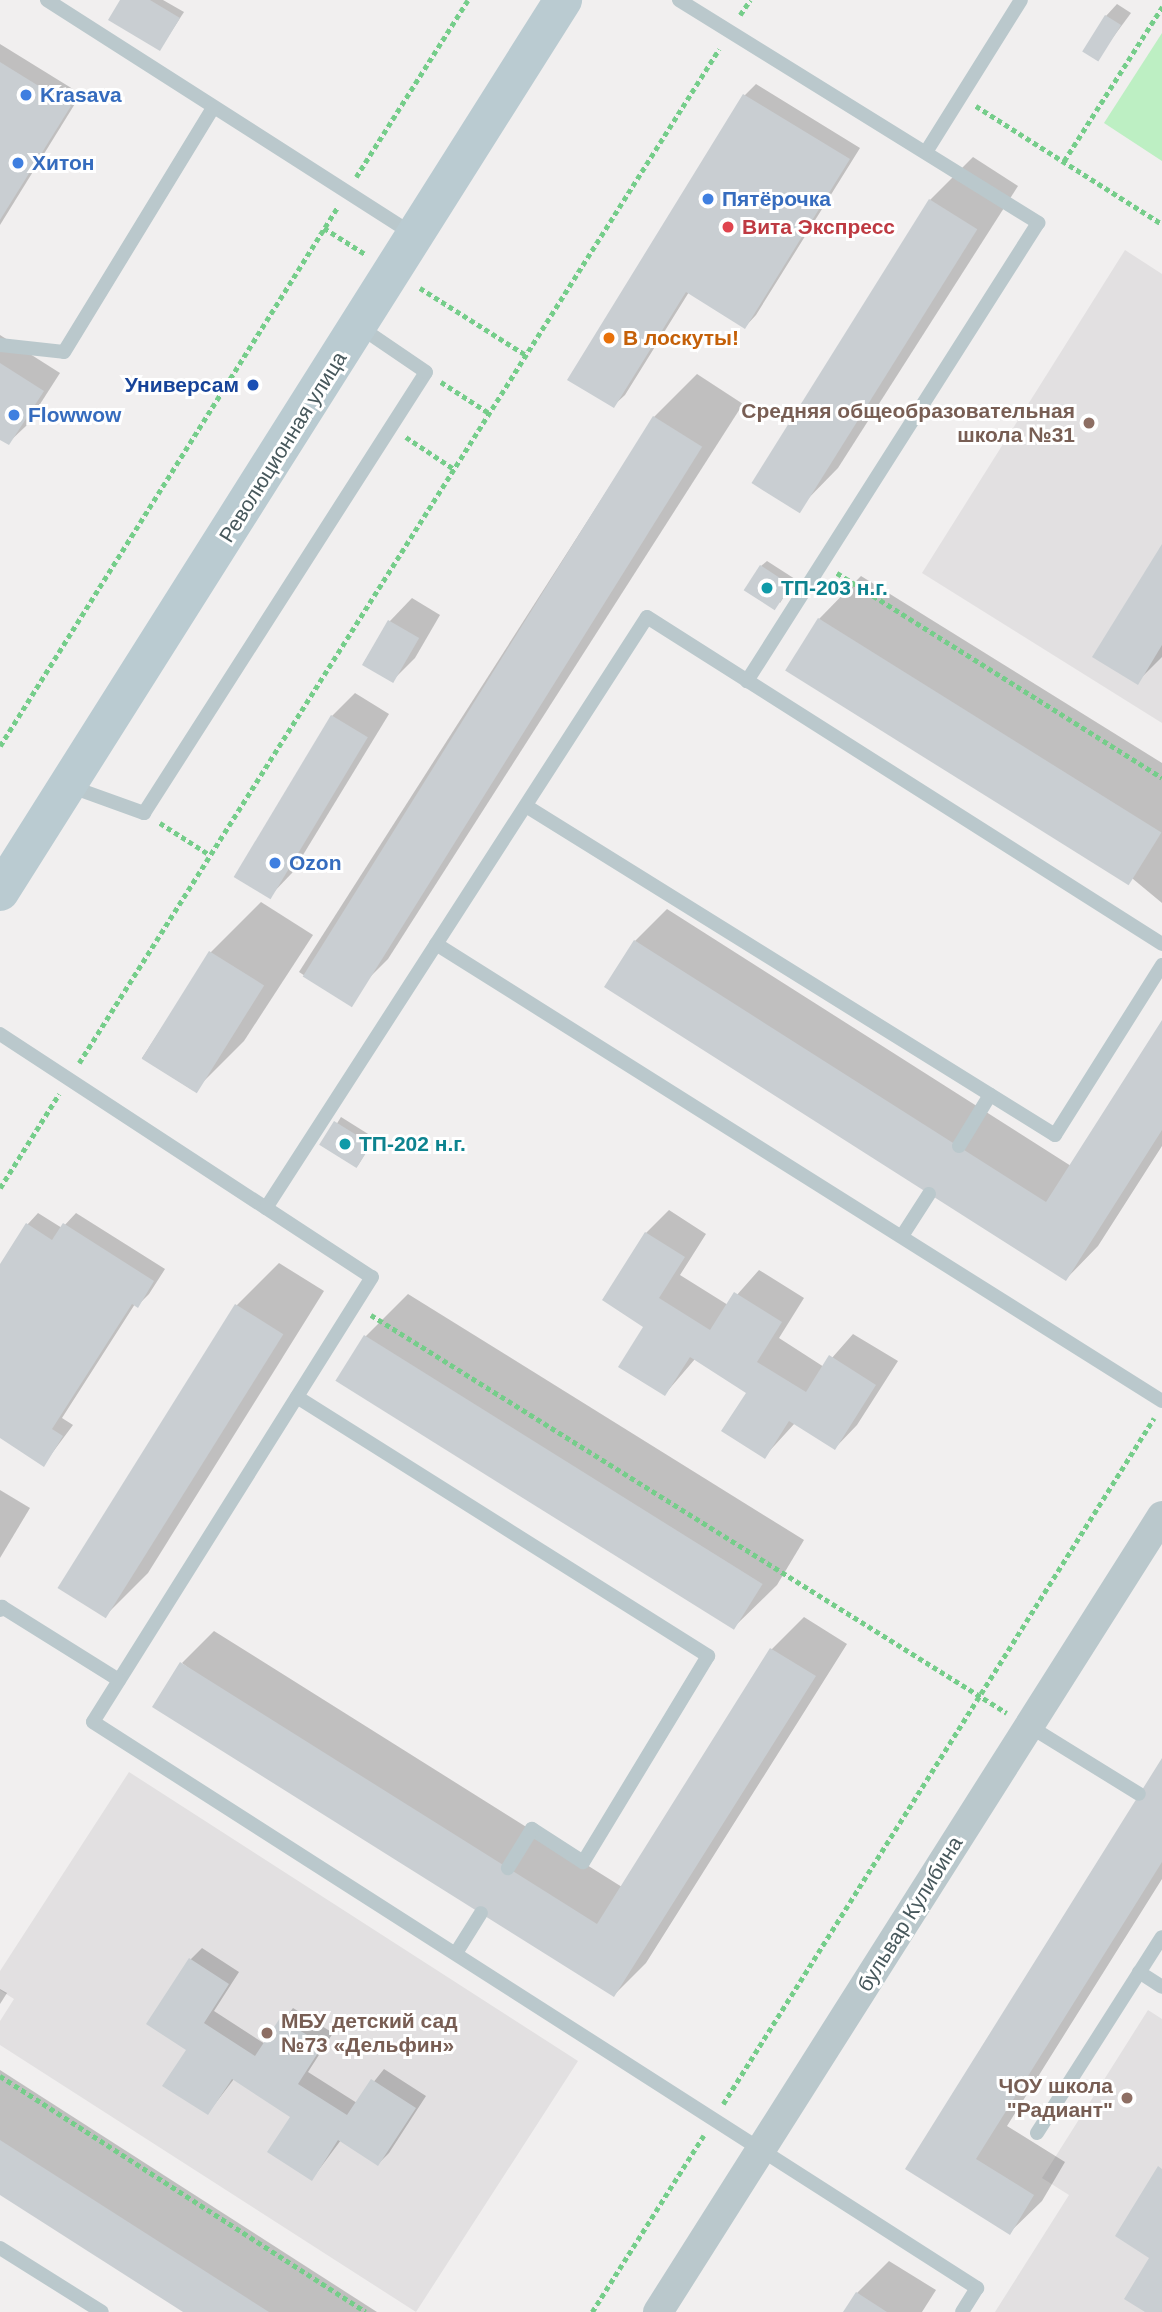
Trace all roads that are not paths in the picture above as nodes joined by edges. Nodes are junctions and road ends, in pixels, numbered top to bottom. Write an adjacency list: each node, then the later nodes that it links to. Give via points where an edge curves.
1 (47, 0): 5 (lane)
2 (563, 0): 7 (main road, Революционная улица)
3 (679, 0): 6 (lane)
4 (1021, 0): 6 (lane)
5 (213, 108): 7 (lane); 9 (lane, via 64,352)
6 (926, 152): 10 (lane, via 1038,223)
7 (416, 236): 8 (main road, Революционная улица)
8 (360, 326): 11 (main road, Революционная улица); 11 (lane, via 426,372 144,813)
9 (0, 345)
10 (747, 681): 12 (lane, via 647,617); 15 (lane)
11 (68, 786): 13 (main road, Революционная улица)
12 (526, 806): 14 (lane); 18 (lane)
13 (0, 892)
14 (436, 944): 21 (lane); 22 (lane)
15 (1162, 944)
16 (1162, 965): 18 (lane, via 1055,1136)
17 (0, 1034): 21 (lane)
18 (990, 1095): 19 (lane)
19 (959, 1146)
20 (929, 1194): 22 (lane)
21 (267, 1208): 23 (lane, via 372,1277)
22 (902, 1236): 24 (lane)
23 (297, 1397): 27 (lane); 30 (lane, via 708,1656 583,1862 532,1829)
24 (1162, 1401)
25 (1162, 1516): 28 (street, бульвар Кулибина)
26 (0, 1610): 27 (lane, via 2,1606)
27 (119, 1680): 33 (lane, via 93,1722)
28 (1029, 1726): 29 (lane); 37 (street, бульвар Кулибина)
29 (1139, 1794)
30 (508, 1868)
31 (481, 1913): 33 (lane)
32 (1162, 1937): 34 (lane)
33 (456, 1953): 37 (lane)
34 (1139, 1972): 35 (lane); 36 (lane)
35 (1162, 1987)
36 (1037, 2133)
37 (761, 2150): 40 (street, бульвар Кулибина); 41 (lane, via 977,2288)
38 (0, 2248): 39 (lane)
39 (102, 2312)
40 (659, 2312)
41 (962, 2312)

